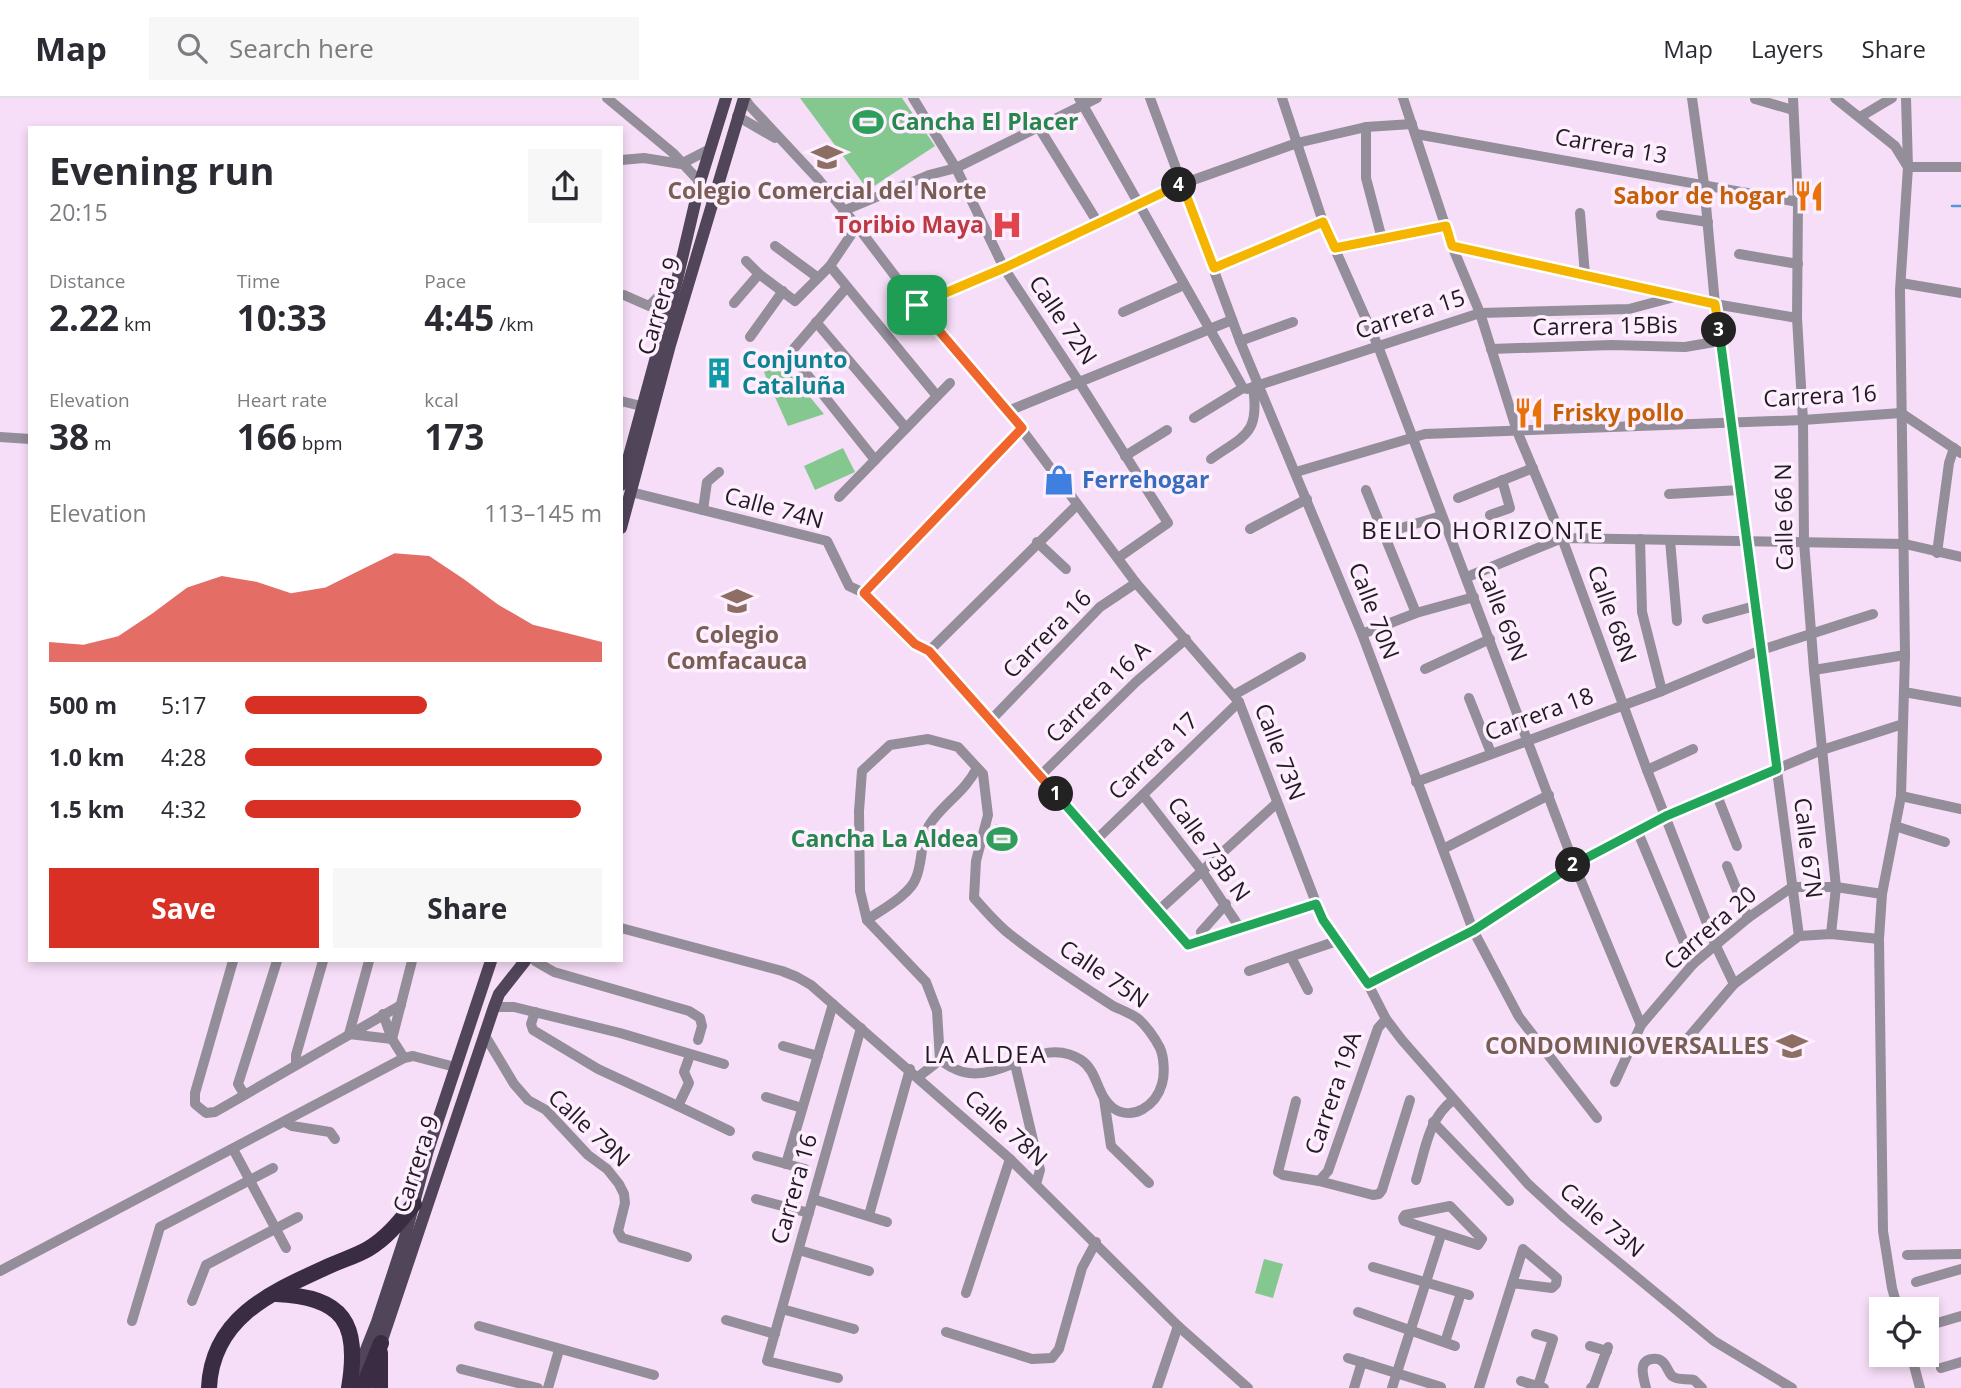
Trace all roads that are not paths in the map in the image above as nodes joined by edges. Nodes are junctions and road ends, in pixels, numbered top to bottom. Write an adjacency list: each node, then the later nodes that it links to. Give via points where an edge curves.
1 (607, 98): 26 (street)
2 (726, 98): 24 (main road, Carrera 9)
3 (734, 98): 17 (main road)
4 (745, 98): 17 (main road, Carrera 9); 23 (street, Calle 73N)
5 (913, 98): 29 (street, Calle 72N)
6 (1097, 98): 15 (street)
7 (1150, 98): 31 (street, Calle 70N)
8 (1282, 98): 22 (street, Calle 69N)
9 (1403, 98): 21 (street, Calle 68N)
10 (1692, 98): 32 (street, Calle 67N)
11 (1835, 98): 18 (street)
12 (1892, 98): 18 (street)
13 (1906, 98): 27 (street)
14 (1755, 99): 16 (street)
15 (1081, 101): 19 (street); 34 (street)
16 (1793, 104): 33 (street, Calle 66 N)
17 (737, 116): 23 (street); 105 (main road, Carrera 9)
18 (1860, 117): 27 (street, via 1895,146)
19 (1038, 126): 29 (street); 40 (street)
20 (1366, 127): 21 (street, Carrera 13); 22 (street, Carrera 13); 43 (street, via 1366,178)
21 (1414, 129): 32 (street, Carrera 13); 42 (street, Calle 68N)
22 (1297, 143): 31 (street, Carrera 13); 38 (street, Calle 69N)
23 (789, 147): 35 (street, Calle 73N)
24 (708, 150): 26 (street); 30 (main road, Carrera 9)
25 (623, 160): 26 (street)
26 (681, 164): 30 (street)
27 (1908, 167): 28 (street); 57 (street)
28 (1961, 167)
29 (956, 168): 35 (street); 51 (street, Calle 72N)
30 (699, 182): 56 (main road, Carrera 9)
31 (1182, 184): 34 (street, Carrera 13); 52 (street, Calle 70N)
32 (1704, 184): 33 (street, Carrera 13); 39 (street, Calle 67N)
33 (1798, 202): 49 (street, Calle 66 N)
34 (1140, 205): 40 (street, Carrera 13); 58 (street)
35 (843, 211): 41 (street, Calle 73N)
36 (1580, 213): 54 (street)
37 (1661, 215): 39 (street)
38 (1323, 222): 46 (street, Calle 69N); 52 (street)
39 (1708, 222): 65 (street, Calle 67N)
40 (1098, 223): 51 (street, Carrera 13)
41 (857, 226): 50 (street); 66 (street, Calle 73N)
42 (1446, 226): 43 (street); 45 (street, Calle 68N)
43 (1382, 239): 46 (street)
44 (775, 246): 55 (street)
45 (1452, 246): 54 (street); 68 (street, Calle 68N)
46 (1335, 248): 77 (street, Calle 69N)
47 (1739, 254): 49 (street)
48 (746, 261): 53 (street)
49 (1798, 264): 69 (street, Calle 66 N)
50 (830, 266): 55 (street); 59 (street)
51 (1004, 268): 66 (street, Carrera 13); 79 (street, Calle 72N)
52 (1214, 268): 70 (street, Calle 70N)
53 (759, 274): 60 (street); 64 (street)
54 (1585, 275): 63 (street)
55 (817, 277): 60 (street, via 795,301)
56 (677, 279): 62 (street, via 667,283 649,306); 84 (main road, Carrera 9)
57 (1900, 283): 61 (street); 86 (street)
58 (1184, 285): 67 (street); 73 (street)
59 (847, 287): 71 (street); 82 (street)
60 (783, 291): 74 (street)
61 (1961, 293)
62 (624, 295)
63 (1678, 296): 65 (street); 68 (street, Carrera 15, via 1629,309)
64 (734, 303)
65 (1715, 304): 69 (street); 76 (street, Calle 67N)
66 (917, 305): 85 (street, Calle 73N)
67 (1123, 312)
68 (1480, 313): 77 (street, Carrera 15); 78 (street, Calle 68N)
69 (1797, 317): 88 (street, Calle 66 N)
70 (1232, 320): 73 (street); 75 (street, Calle 70N)
71 (816, 322): 90 (street); 100 (street, via 790,353)
72 (1293, 322): 75 (street)
73 (1210, 330): 79 (street); 81 (street)
74 (750, 337)
75 (1240, 341): 81 (street, Calle 70N)
76 (1720, 341): 78 (street, Carrera 15Bis, via 1685,347); 89 (street, Calle 67N)
77 (1378, 346): 81 (street, Carrera 15); 95 (street, Calle 69N)
78 (1491, 349): 93 (street, Calle 68N)
79 (1079, 382): 85 (street); 98 (street, Calle 72N)
80 (950, 383): 82 (street)
81 (1252, 387): 87 (street, Carrera 15); 99 (street, via 1254,425); 103 (street, Calle 70N)
82 (937, 396): 90 (street)
83 (623, 402): 84 (street)
84 (641, 406): 105 (main road, Carrera 9)
85 (1008, 411): 91 (street, Calle 73N)
86 (1901, 413): 88 (street, Carrera 16); 97 (street, Carrera 16); 125 (street)
87 (1194, 418)
88 (1803, 420): 89 (street, Carrera 16); 123 (street, Calle 66 N)
89 (1731, 421): 93 (street, Carrera 16); 107 (street, Calle 67N)
90 (906, 428): 100 (street)
91 (1022, 428): 112 (street, Calle 73N); 132 (street)
92 (1167, 430): 98 (street)
93 (1517, 432): 95 (street, Carrera 16); 101 (street, Calle 68N)
94 (0, 437): 96 (street)
95 (1414, 438): 103 (street, Carrera 16); 116 (street, Calle 69N)
96 (28, 439)
97 (1958, 450): 126 (street, via 1949,463)
98 (1125, 456): 128 (street, Calle 72N, via 1168,523)
99 (1211, 458)
100 (875, 460): 109 (street)
101 (1533, 468): 104 (street); 119 (street, Calle 68N)
102 (719, 472): 113 (street, via 707,482)
103 (1296, 472): 111 (street, Calle 70N)
104 (1502, 480): 110 (street); 115 (street, via 1510,508)
105 (626, 488): 113 (street, Calle 74N); 114 (main road, Carrera 9)
106 (1366, 490): 118 (street)
107 (1740, 490): 108 (street); 122 (street, Calle 67N)
108 (1669, 494)
109 (839, 497)
110 (1458, 498)
111 (1307, 499): 117 (street); 140 (street, Calle 70N)
112 (1077, 505): 124 (street); 128 (street, Calle 73N)
113 (702, 510): 132 (street, Calle 74N, via 827,541 849,586)
114 (623, 512)
115 (1490, 515)
116 (1441, 516): 118 (street); 130 (street, Calle 69N)
117 (1251, 529)
118 (1385, 533): 135 (street)
119 (1562, 538): 120 (street); 130 (street); 154 (street, Calle 68N)
120 (1640, 539): 121 (street); 149 (street, via 1642,612)
121 (1670, 540): 122 (street); 138 (street)
122 (1747, 541): 123 (street); 134 (street, Calle 67N)
123 (1804, 541): 125 (street); 139 (street, Calle 66 N)
124 (1037, 542): 129 (street); 144 (street)
125 (1905, 544): 126 (street); 145 (street)
126 (1937, 553): 127 (street)
127 (1961, 557)
128 (1118, 558): 131 (street, Calle 73N)
129 (1066, 569)
130 (1467, 577): 133 (street, Calle 69N)
131 (1136, 583): 141 (street, Calle 73N); 155 (street, Carrera 16, via 1100,607)
132 (864, 593): 144 (street, Calle 74N, via 915,644)
133 (1474, 597): 135 (street); 142 (street, Calle 69N)
134 (1755, 606): 137 (street); 143 (street, Calle 67N)
135 (1416, 613): 140 (street)
136 (1873, 614): 139 (street, Carrera 18)
137 (1707, 619)
138 (1677, 621)
139 (1810, 633): 143 (street, Carrera 18); 148 (street, Calle 66 N)
140 (1362, 634): 165 (street, Calle 70N)
141 (1186, 639): 152 (street, Calle 73N); 164 (street, Carrera 16 A)
142 (1490, 639): 147 (street); 157 (street, Calle 69N)
143 (1761, 650): 149 (street, Carrera 18); 162 (street, Calle 67N)
144 (929, 651): 155 (street, Calle 74N)
145 (1905, 655): 148 (street); 150 (street)
146 (1301, 657): 152 (street, Carrera 17)
147 (1425, 669)
148 (1814, 670): 159 (street, Calle 66 N)
149 (1662, 691): 154 (street, Carrera 18)
150 (1904, 692): 153 (street); 156 (street)
151 (1469, 698): 160 (street)
152 (1236, 699): 167 (street, Carrera 17); 170 (street, Calle 73N)
153 (1961, 702)
154 (1623, 705): 157 (street, Carrera 18); 163 (street, Calle 68N)
155 (991, 720): 164 (street, Calle 74N)
156 (1903, 724): 159 (street); 169 (street)
157 (1528, 740): 160 (street, Carrera 18); 168 (street, Calle 69N)
158 (1693, 749): 163 (street)
159 (1822, 750): 162 (street); 183 (street, Calle 66 N)
160 (1491, 754): 165 (street, Carrera 18)
161 (977, 768): 189 (street, via 924,834 916,880 895,902); 189 (street, via 958,747 928,739 890,745 862,771 860,891); 238 (street, Calle 75N, via 984,774 988,816 976,861 974,898 1010,935 1138,1018 1160,1048 1162,1084 1140,1112 1126,1114 1112,1108)
162 (1777, 769): 166 (street); 182 (street, Calle 67N)
163 (1647, 770): 172 (street, Calle 68N)
164 (1040, 776): 175 (street, Calle 74N)
165 (1416, 782): 178 (street, Calle 70N)
166 (1716, 793): 172 (street); 177 (street)
167 (1143, 795): 175 (street, Carrera 17); 181 (street, Calle 73B N)
168 (1549, 795): 178 (street); 179 (street, Calle 69N)
169 (1901, 796): 171 (street); 173 (street)
170 (1277, 803): 181 (street); 186 (street, Calle 73N)
171 (1961, 809)
172 (1666, 816): 174 (street); 198 (street, Calle 68N)
173 (1895, 826): 176 (street); 184 (street)
174 (1637, 831): 179 (street); 208 (street)
175 (1096, 840): 187 (street, Calle 74N)
176 (1945, 842)
177 (1737, 846)
178 (1443, 849): 192 (street, Calle 70N)
179 (1574, 864): 192 (street); 219 (street, Calle 69N)
180 (1727, 866): 188 (street)
181 (1202, 871): 185 (street, Calle 73B N); 187 (street)
182 (1792, 887): 183 (street, Carrera 20); 188 (street, Carrera 20); 194 (street, Calle 67N)
183 (1836, 887): 184 (street, Carrera 20); 193 (street, Calle 66 N)
184 (1882, 894): 196 (street)
185 (1226, 904): 190 (street, Calle 73B N); 195 (street, via 1201,932)
186 (1316, 904): 190 (street); 197 (street, Calle 73N)
187 (1158, 911): 195 (street, Calle 74N, via 1188,945)
188 (1748, 918): 198 (street, Carrera 20)
189 (867, 919): 230 (street, via 926,982 937,1011)
190 (1240, 928): 195 (street)
191 (623, 929): 213 (street, Calle 78N, via 797,977)
192 (1474, 930): 210 (street); 245 (street, Calle 70N, via 1519,1017)
193 (1831, 934): 194 (street); 196 (street)
194 (1799, 936): 211 (street)
195 (1206, 939)
196 (1879, 939): 286 (street, via 1883,1231)
197 (1337, 941): 199 (street); 210 (street, Calle 73N)
198 (1715, 944): 208 (street, Carrera 20); 211 (street, Calle 68N)
199 (1291, 957): 209 (street); 212 (street)
200 (233, 962): 237 (street, via 195,1104 205,1112 215,1112)
201 (277, 962): 237 (street, via 238,1084)
202 (323, 962): 233 (street)
203 (369, 962): 221 (street)
204 (412, 962): 214 (street)
205 (491, 962): 234 (main road, Carrera 9)
206 (524, 962): 215 (main road, Carrera 9)
207 (537, 962): 224 (street, via 554,972 689,1012 700,1018)
208 (1693, 964): 219 (street, Carrera 20)
209 (1249, 971)
210 (1368, 984): 218 (street, Calle 73N)
211 (1734, 984): 225 (street)
212 (1308, 990)
213 (833, 1004): 220 (street, Calle 78N); 228 (street)
214 (401, 1005): 217 (street); 223 (street)
215 (494, 1007): 216 (street); 222 (main road, Carrera 9)
216 (535, 1013): 227 (street); 243 (street, via 533,1030 598,1069)
217 (383, 1014): 221 (street); 223 (street)
218 (1386, 1019): 241 (street, Calle 73N); 258 (street, Carrera 19A, via 1378,1028 1328,1171)
219 (1641, 1025): 236 (street, Carrera 20)
220 (861, 1028): 235 (street, Calle 78N); 262 (street, Carrera 16)
221 (349, 1034): 223 (street); 233 (street)
222 (484, 1034): 276 (street, Calle 79N, via 528,1100 546,1110 620,1184 624,1194 618,1231 622,1238); 301 (main road, Carrera 9)
223 (392, 1039): 229 (street)
224 (698, 1040)
225 (1682, 1045)
226 (783, 1046): 228 (street)
227 (690, 1055): 231 (street); 243 (street, via 684,1072 689,1083)
228 (818, 1056): 244 (street)
229 (404, 1058): 234 (street, via 413,1056); 246 (street)
230 (940, 1060): 232 (street, Calle 75N, via 954,1069 981,1074); 235 (street)
231 (724, 1064)
232 (1015, 1064): 238 (street, Calle 75N, via 1044,1053 1068,1054 1082,1060 1094,1074); 260 (street, via 1040,1170)
233 (296, 1065): 237 (street)
234 (455, 1067): 264 (main road, Carrera 9)
235 (914, 1073): 252 (street, Calle 78N); 266 (street)
236 (1615, 1082)
237 (244, 1094)
238 (1103, 1096): 259 (street, via 1111,1146)
239 (766, 1097): 244 (street)
240 (1410, 1100): 258 (street, via 1378,1194)
241 (1453, 1100): 247 (street); 331 (street, Calle 73N, via 1565,1218 1714,1341)
242 (1296, 1101): 258 (street, via 1278,1172)
243 (678, 1106): 248 (street)
244 (802, 1108): 253 (street)
245 (1597, 1118)
246 (285, 1122): 249 (street, via 330,1132); 250 (street)
247 (1433, 1122): 256 (street, via 1418,1174); 263 (street)
248 (730, 1131)
249 (335, 1139)
250 (233, 1149): 257 (street); 279 (street)
251 (757, 1156): 253 (street)
252 (1010, 1159): 260 (street, Calle 78N); 285 (street)
253 (786, 1164): 255 (street)
254 (273, 1168): 257 (street)
255 (806, 1168)
256 (1431, 1176)
257 (250, 1181): 269 (street); 292 (street, via 160,1227)
258 (1319, 1181)
259 (1149, 1183)
260 (1036, 1184): 271 (street, Calle 78N)
261 (756, 1199): 265 (street)
262 (813, 1199): 265 (street, Carrera 16); 266 (street)
263 (1509, 1200)
264 (414, 1204): 284 (highway, via 368,1250); 317 (main road, Carrera 9, via 377,1322)
265 (809, 1213): 273 (street, Carrera 16)
266 (869, 1215): 268 (street)
267 (298, 1217): 269 (street)
268 (887, 1222)
269 (276, 1229): 272 (street); 287 (street, via 206,1265)
270 (1441, 1235): 270 (street, via 1404,1221 1403,1218 1450,1206 1482,1239 1478,1245); 281 (street)
271 (1096, 1242): 295 (street, Calle 78N); 298 (street, via 1082,1268 1059,1349 1052,1358 1032,1359)
272 (286, 1248)
273 (799, 1250): 280 (street); 288 (street, Carrera 16)
274 (1961, 1254): 275 (street)
275 (1907, 1255)
276 (687, 1257)
277 (1373, 1267): 281 (street)
278 (1961, 1269): 282 (street)
279 (0, 1271)
280 (869, 1271)
281 (1426, 1282): 297 (street); 297 (street, via 1465,1294 1450,1344)
282 (1916, 1282)
283 (1512, 1283): 283 (street, via 1523,1249 1557,1278 1552,1288); 327 (street)
284 (274, 1293): 316 (highway, via 246,1311 225,1335 213,1359); 317 (highway, via 314,1298 345,1321 353,1345)
285 (966, 1293)
286 (1895, 1297)
287 (192, 1301)
288 (782, 1308): 296 (street); 299 (street, Carrera 16)
289 (1358, 1311): 297 (street)
290 (1961, 1317): 293 (street)
291 (726, 1320): 299 (street)
292 (132, 1321)
293 (1939, 1323)
294 (479, 1326): 303 (street)
295 (1178, 1326): 323 (street); 324 (street, Calle 78N)
296 (854, 1329)
297 (1411, 1331): 310 (street)
298 (946, 1332)
299 (775, 1334): 312 (street, Carrera 16, via 767,1361)
300 (1536, 1334): 315 (street, via 1553,1339)
301 (381, 1343): 318 (highway, Carrera 9); 319 (highway)
302 (1590, 1346): 328 (street, via 1607,1349)
303 (562, 1351): 311 (street); 321 (street); 322 (street)
304 (1348, 1358): 305 (street)
305 (1362, 1362): 310 (street); 325 (street)
306 (1961, 1362): 308 (street)
307 (1914, 1367): 332 (street)
308 (1941, 1368)
309 (461, 1369): 320 (street)
310 (1397, 1373): 314 (street); 326 (street)
311 (654, 1376)
312 (838, 1378)
313 (1521, 1381): 315 (street)
314 (1434, 1386)
315 (1541, 1387)
316 (209, 1388)
317 (350, 1388)
318 (363, 1388)
319 (380, 1388)
320 (538, 1388)
321 (548, 1388)
322 (555, 1388)
323 (1157, 1388)
324 (1248, 1388)
325 (1354, 1388)
326 (1392, 1388)
327 (1479, 1388)
328 (1591, 1388)
329 (1646, 1388): 330 (street, via 1643,1367 1652,1359 1660,1359 1678,1380 1694,1380)
330 (1702, 1388)
331 (1792, 1388)
332 (1920, 1388)

